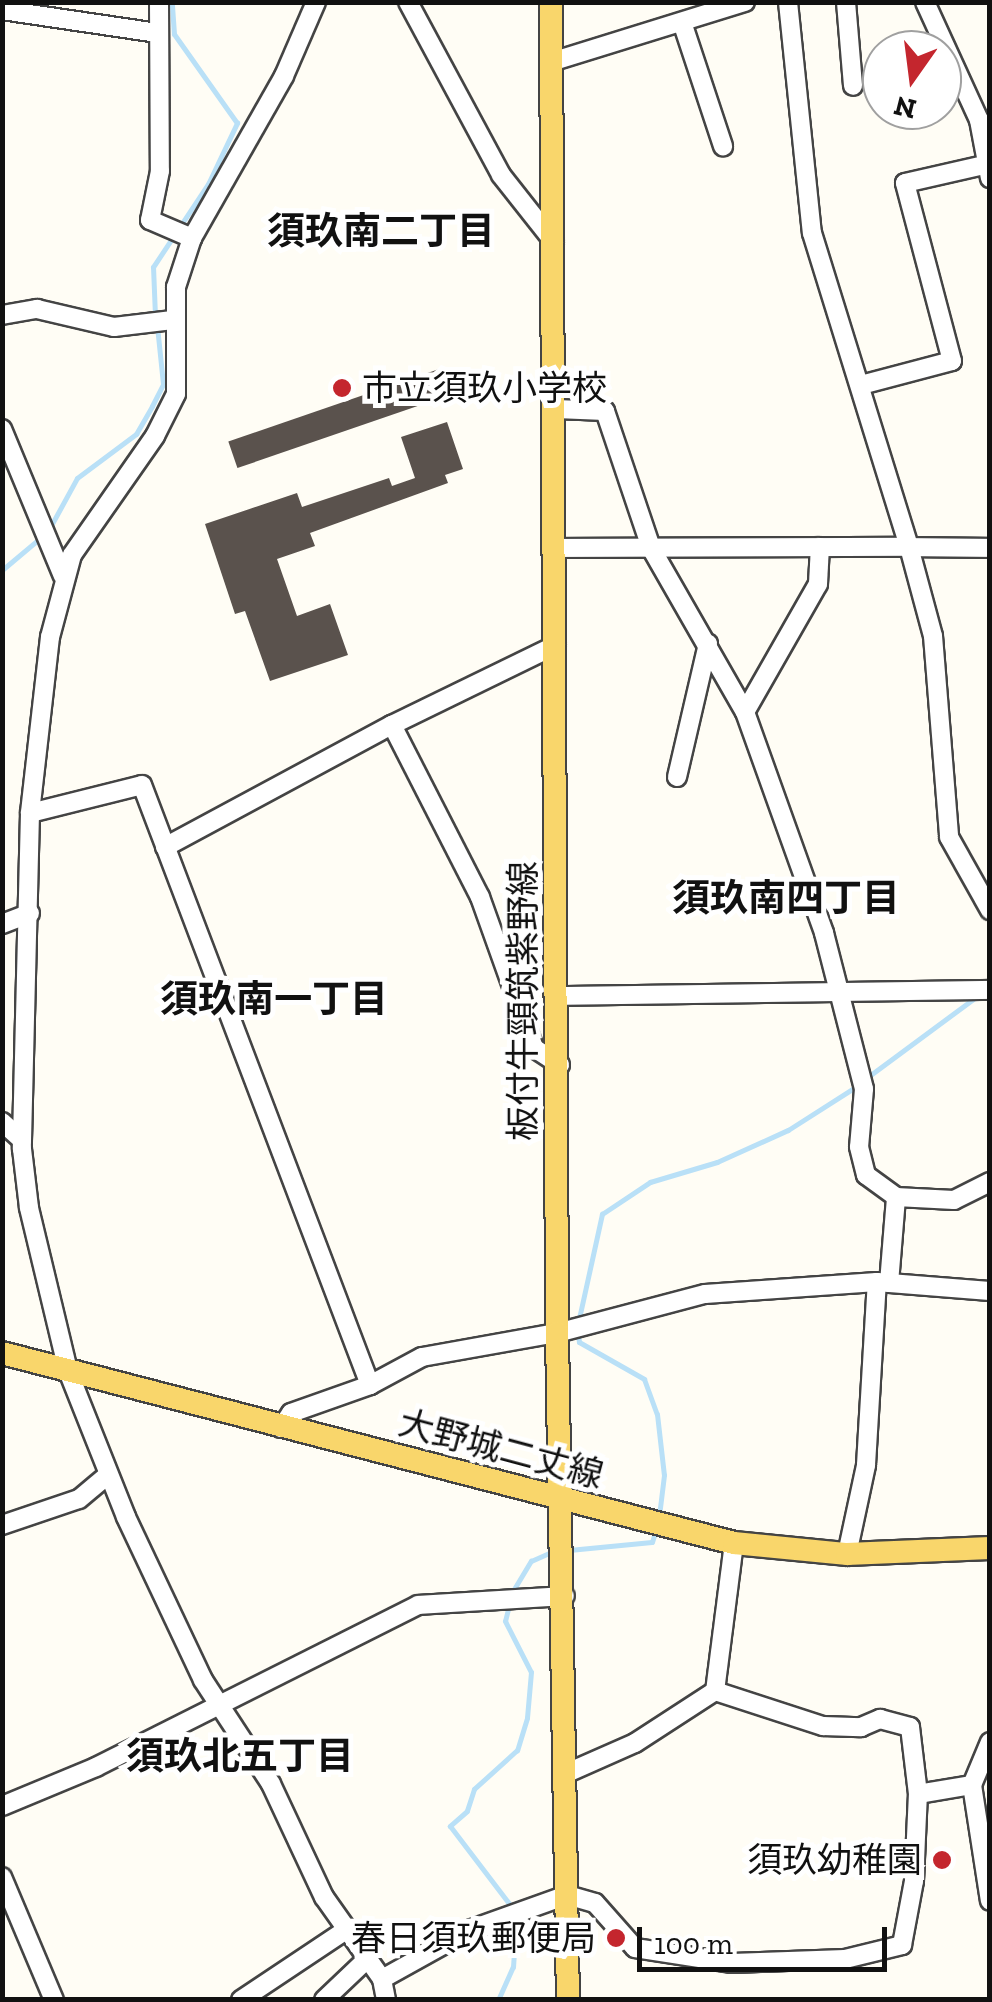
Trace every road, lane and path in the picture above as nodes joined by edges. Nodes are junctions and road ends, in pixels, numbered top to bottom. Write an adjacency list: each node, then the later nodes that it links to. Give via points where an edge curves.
1 (159, 2): 11 (street)
2 (316, 2): 16 (street, via 274,93)
3 (408, 2): 17 (street, via 501,175)
4 (551, 2): 12 (main road, 板付牛頸筑紫野線)
5 (745, 2): 10 (street)
6 (788, 2): 20 (street, via 812,233)
7 (846, 2): 13 (street)
8 (926, 2): 15 (street, via 979,120)
9 (3, 12): 11 (street)
10 (682, 22): 12 (street); 14 (street)
11 (157, 33): 16 (street, via 155,228)
12 (551, 62): 17 (main road, 板付牛頸筑紫野線)
13 (853, 86)
14 (723, 146)
15 (987, 172): 20 (street, via 905,183 952,361)
16 (186, 236): 19 (street)
17 (554, 242): 21 (main road, 板付牛頸筑紫野線)
18 (2, 315): 19 (street, via 38,309 114,327)
19 (173, 320): 28 (street, via 176,394 170,413)
20 (861, 385): 26 (street)
21 (556, 409): 23 (main road, 板付牛頸筑紫野線); 24 (street, via 606,411)
22 (2, 429): 28 (street)
23 (556, 548): 24 (street); 30 (main road, 板付牛頸筑紫野線)
24 (651, 548): 25 (street); 29 (street)
25 (820, 548): 26 (street); 31 (street, via 818,584)
26 (908, 548): 27 (street); 36 (street, via 933,636 948,838)
27 (990, 548)
28 (63, 576): 34 (street)
29 (708, 644): 31 (street); 33 (street)
30 (556, 645): 32 (street); 41 (main road, 板付牛頸筑紫野線)
31 (745, 712): 39 (street, via 824,933)
32 (392, 725): 35 (street); 42 (street, via 480,897 534,1048)
33 (677, 777)
34 (30, 814): 35 (street, via 142,785); 37 (street)
35 (165, 847): 52 (street)
36 (990, 910)
37 (30, 913): 38 (street); 44 (street)
38 (2, 924)
39 (834, 990): 40 (street); 41 (street); 46 (street, via 864,1089 858,1147 866,1175)
40 (990, 990)
41 (558, 996): 42 (main road, 板付牛頸筑紫野線)
42 (560, 1066): 49 (main road, 板付牛頸筑紫野線)
43 (2, 1122): 44 (street)
44 (22, 1140): 51 (street, via 28,1208)
45 (990, 1182): 46 (street, via 954,1200)
46 (896, 1196): 47 (street)
47 (883, 1282): 48 (street); 49 (street, via 705,1294); 59 (street, via 866,1464)
48 (990, 1290)
49 (557, 1333): 52 (street, via 422,1357); 55 (main road, 板付牛頸筑紫野線)
50 (2, 1354): 51 (main road, 大野城二丈線)
51 (68, 1371): 53 (main road, 大野城二丈線); 54 (street)
52 (370, 1385): 53 (street, via 291,1413)
53 (281, 1428): 55 (main road, 大野城二丈線)
54 (108, 1475): 56 (street, via 79,1499); 62 (street, via 202,1680)
55 (564, 1502): 57 (main road, 大野城二丈線); 60 (main road, 板付牛頸筑紫野線)
56 (2, 1525)
57 (734, 1543): 59 (main road, 大野城二丈線); 61 (street)
58 (990, 1548): 59 (main road, 大野城二丈線)
59 (847, 1554)
60 (565, 1596): 62 (street, via 418,1604); 64 (main road, 板付牛頸筑紫野線)
61 (715, 1692): 64 (street, via 636,1743); 66 (street, via 823,1726 862,1727 880,1719 910,1727)
62 (220, 1703): 67 (street, via 96,1768); 71 (street, via 306,1848)
63 (990, 1742): 65 (street)
64 (566, 1772): 69 (main road, 板付牛頸筑紫野線)
65 (972, 1785): 66 (street); 70 (street)
66 (918, 1794): 69 (street, via 914,1881 902,1944 846,1959 732,1963 635,1948 595,1903)
67 (2, 1806)
68 (2, 1877): 74 (street)
69 (567, 1896): 73 (street, via 472,1928); 78 (main road, 板付牛頸筑紫野線)
70 (990, 1902)
71 (343, 1932): 72 (street); 75 (street)
72 (365, 1961): 73 (street); 76 (street)
73 (382, 1979): 77 (street)
74 (54, 2000)
75 (241, 2000)
76 (324, 2000)
77 (386, 2000)
78 (568, 2000)

